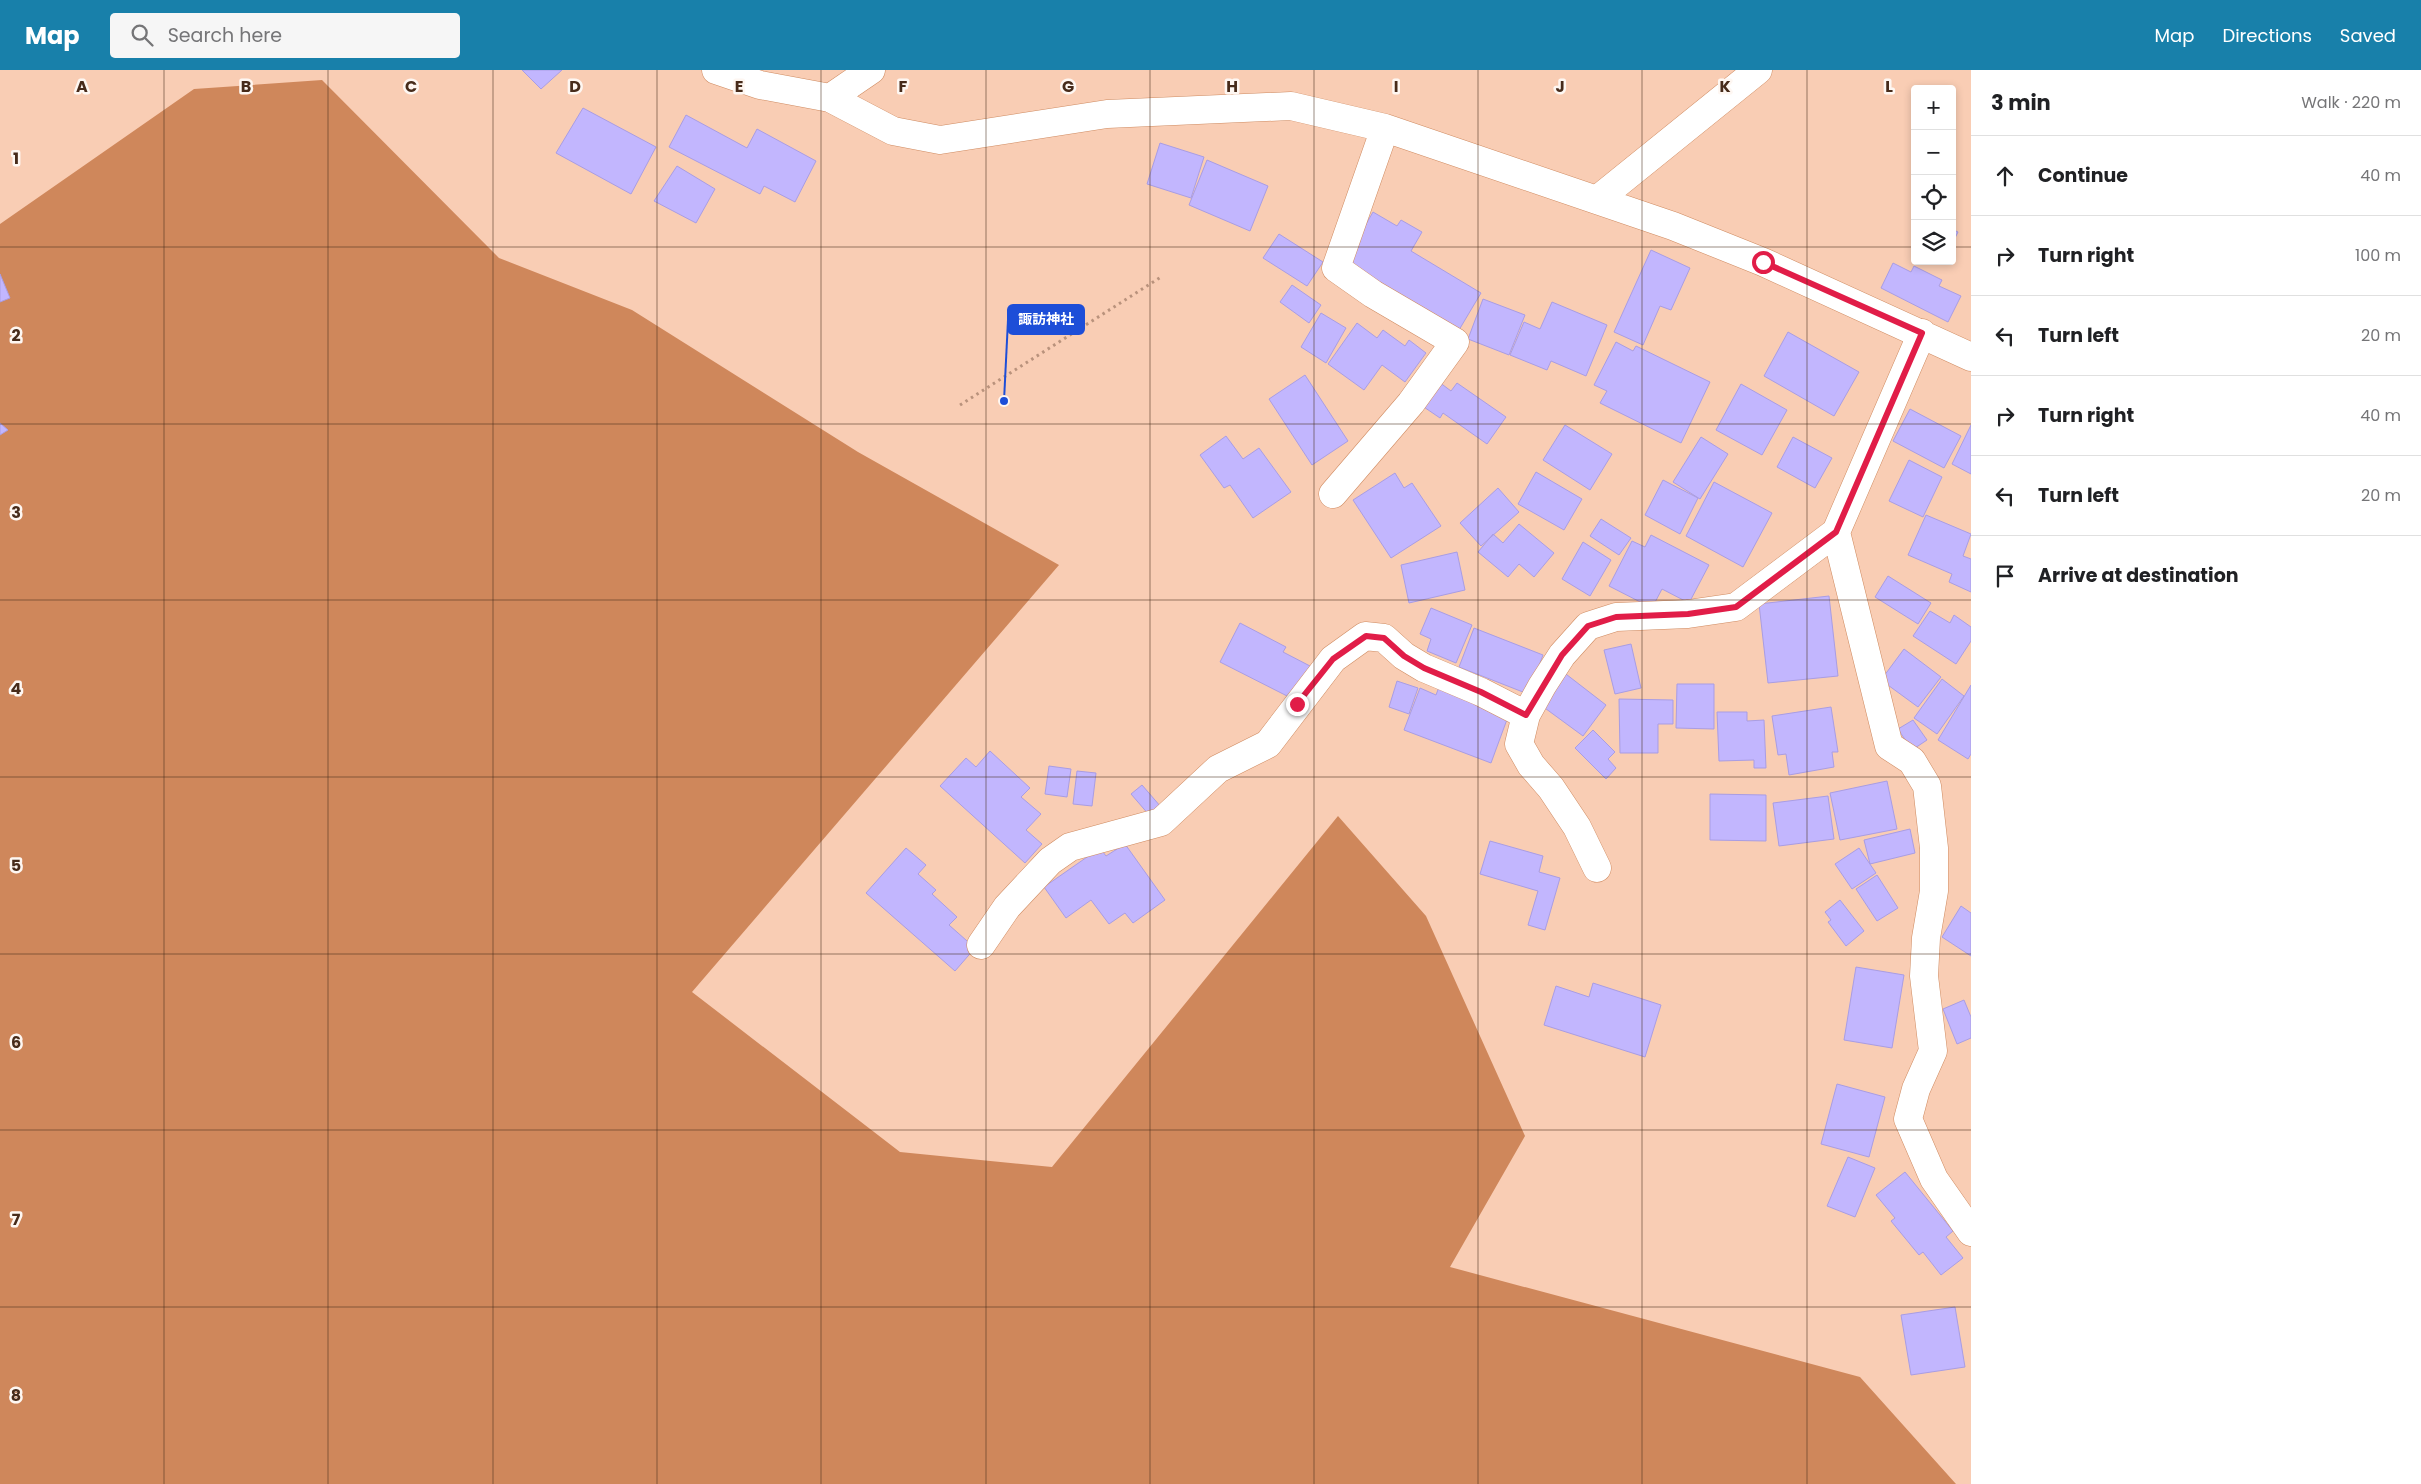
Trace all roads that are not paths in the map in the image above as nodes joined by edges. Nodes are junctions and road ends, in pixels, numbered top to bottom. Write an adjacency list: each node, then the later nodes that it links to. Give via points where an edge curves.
1 (716, 70): 4 (street, via 760,85)
2 (870, 70): 4 (street)
3 (1758, 70): 6 (street)
4 (830, 98): 5 (street, via 893,131 940,140 1107,114 1291,106)
5 (1385, 128): 6 (street); 9 (street, via 1336,268 1373,294 1455,342 1411,403)
6 (1597, 200): 7 (street, via 1763,262)
7 (1922, 333): 8 (street); 10 (street)
8 (1971, 357)
9 (1333, 494)
10 (1836, 532): 11 (street, via 1736,607 1688,614 1616,617 1588,626 1562,655); 14 (street, via 1889,746 1912,761 1927,786 1934,848 1934,891 1924,976 1933,1051 1916,1089 1908,1119 1934,1179)
11 (1526, 715): 12 (street, via 1519,744 1530,765 1551,788 1577,827); 13 (street, via 1424,668 1384,638 1366,636 1333,659 1268,744 1218,768 1161,822 1070,847 1050,861 1007,907)
12 (1597, 868)
13 (981, 945)
14 (1971, 1232)

